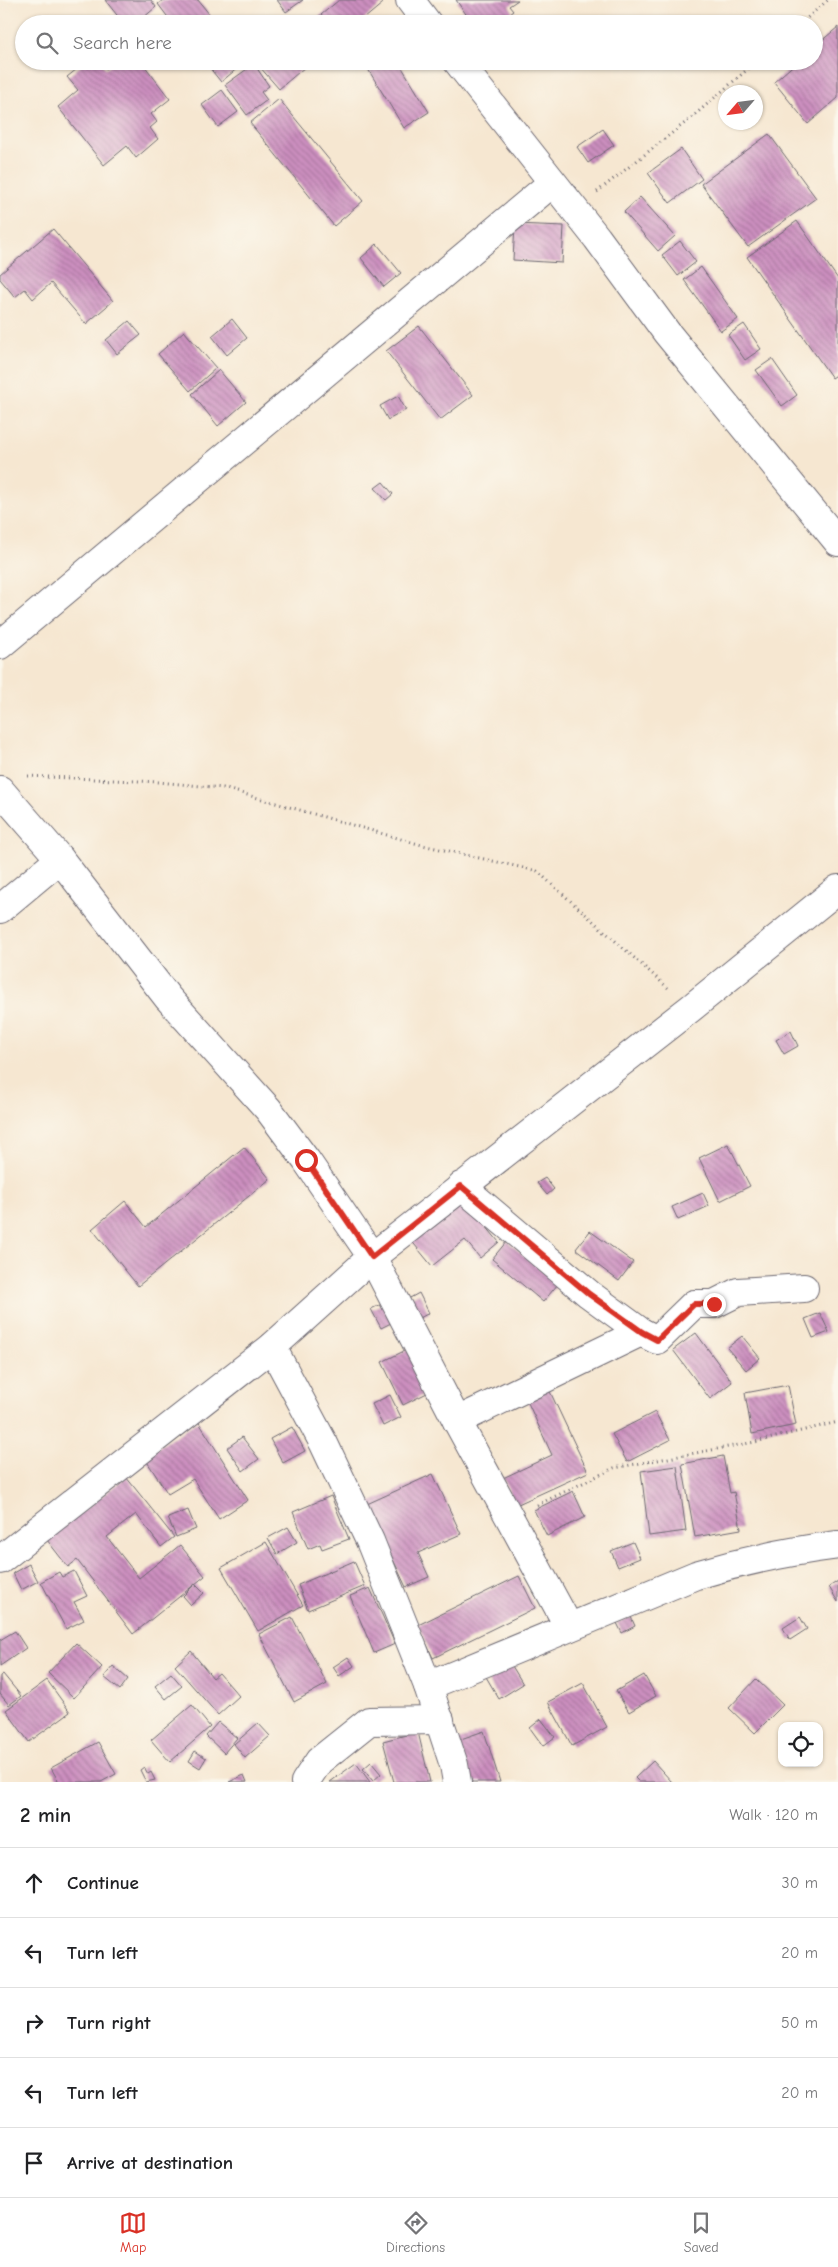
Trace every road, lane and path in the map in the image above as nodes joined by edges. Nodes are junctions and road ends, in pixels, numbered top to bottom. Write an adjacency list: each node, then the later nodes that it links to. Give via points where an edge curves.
1 (410, 0): 3 (street)
2 (828, 0): 4 (path)
3 (421, 15)
4 (810, 15)
5 (464, 70): 7 (street)
6 (747, 70): 8 (path)
7 (552, 183): 8 (street); 10 (street)
8 (575, 210): 9 (street, via 667,333)
9 (838, 542)
10 (0, 645)
11 (10, 783): 12 (street); 15 (path, via 158,782 223,788 422,845 537,871)
12 (60, 859): 14 (street); 17 (street, via 168,998 268,1109)
13 (838, 889): 15 (street)
14 (0, 909)
15 (691, 1008): 16 (street)
16 (461, 1186): 17 (street); 19 (street, via 544,1258)
17 (372, 1257): 20 (street); 21 (street)
18 (804, 1288): 19 (street, via 738,1292 714,1304 694,1304 657,1340)
19 (642, 1332): 21 (street)
20 (272, 1347): 25 (street); 27 (street, via 362,1523)
21 (457, 1421): 23 (street)
22 (838, 1422): 23 (path, via 755,1442 614,1468)
23 (510, 1518): 26 (street)
24 (838, 1545): 26 (street, via 793,1551 696,1575)
25 (0, 1560)
26 (569, 1627): 27 (street)
27 (428, 1686): 28 (street)
28 (440, 1720): 29 (street, via 369,1721 319,1761); 30 (street)
29 (305, 1782)
30 (457, 1782)

